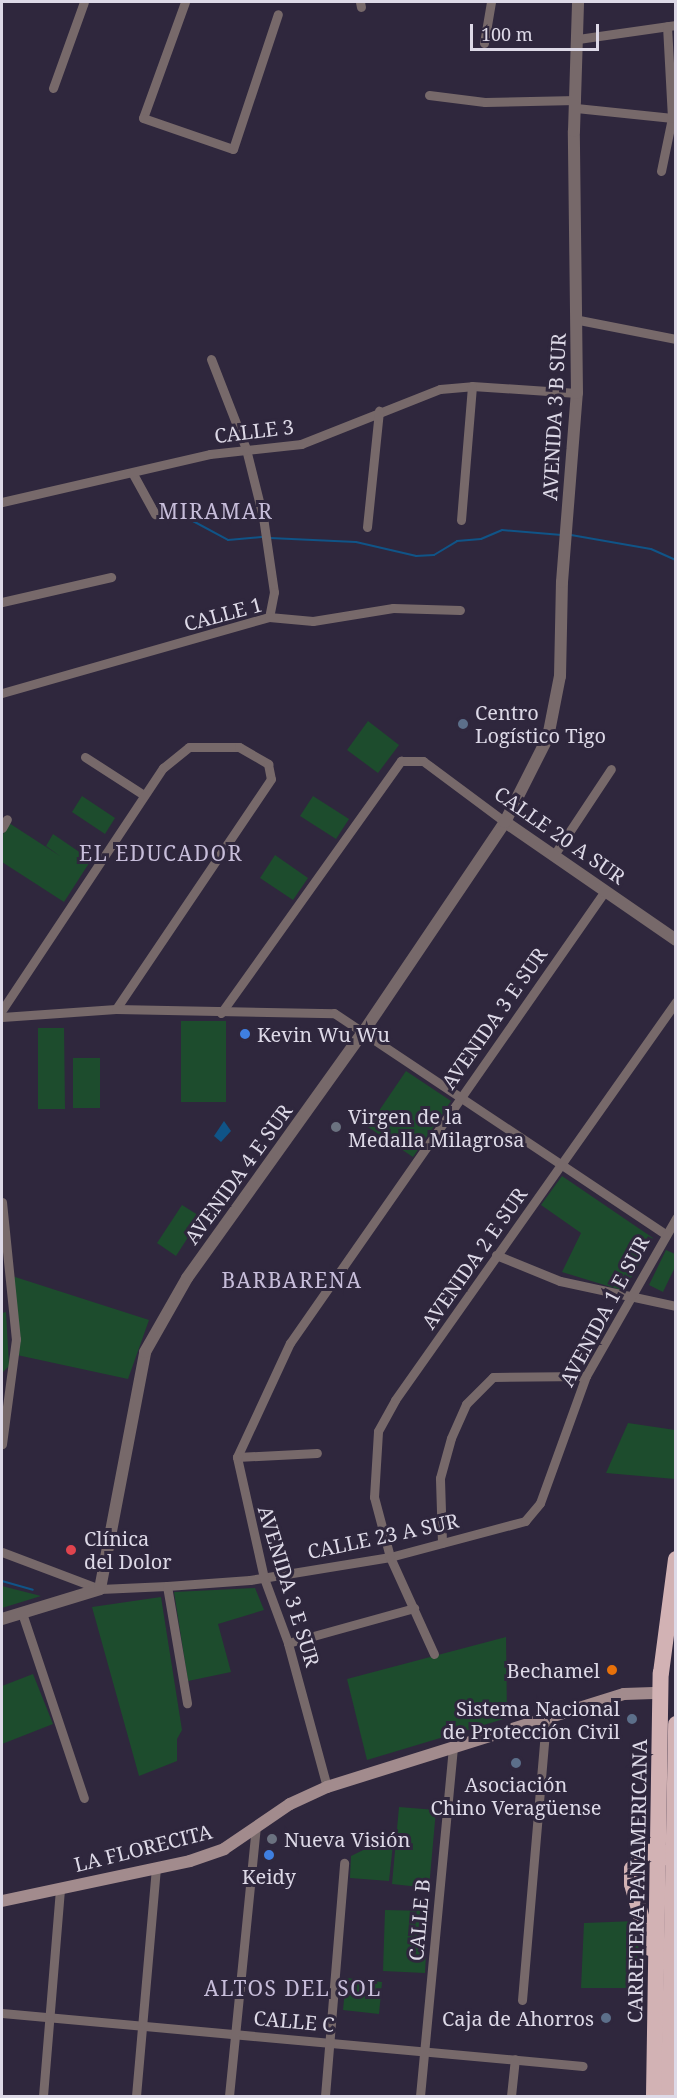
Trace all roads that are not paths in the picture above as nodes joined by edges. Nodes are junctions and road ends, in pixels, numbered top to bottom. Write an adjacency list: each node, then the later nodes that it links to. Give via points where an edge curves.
1 (84, 2): 9 (street)
2 (184, 2): 5 (street, via 143,117 232,149)
3 (491, 2): 8 (street)
4 (578, 2): 7 (street, AVENIDA 3 B SUR)
5 (278, 14)
6 (671, 26): 7 (street); 12 (street)
7 (578, 39): 11 (street, AVENIDA 3 B SUR)
8 (484, 44)
9 (53, 88)
10 (429, 95): 11 (street, via 486,102)
11 (576, 104): 12 (street); 14 (street, AVENIDA 3 B SUR)
12 (672, 118): 13 (street)
13 (662, 171)
14 (579, 320): 15 (street); 18 (street, AVENIDA 3 B SUR)
15 (675, 339)
16 (211, 359): 20 (street)
17 (472, 386): 18 (street, CALLE 3); 19 (street, CALLE 3, via 440,389); 24 (street)
18 (577, 393): 34 (street, AVENIDA 3 B SUR, via 555,708 548,737)
19 (379, 411): 20 (street, CALLE 3, via 301,444); 25 (street)
20 (246, 449): 21 (street, CALLE 3); 29 (street, via 267,540 274,604)
21 (133, 474): 22 (street, CALLE 3); 23 (street)
22 (2, 502)
23 (156, 514)
24 (461, 520)
25 (367, 527)
26 (111, 577): 27 (street)
27 (2, 602)
28 (460, 610): 29 (street, CALLE 1, via 393,608 314,621)
29 (269, 617): 30 (street, CALLE 1)
30 (2, 693)
31 (85, 757): 33 (street)
32 (611, 769): 35 (street)
33 (144, 795): 39 (street, via 163,768 189,747 227,744 268,764 272,771 269,783); 40 (street)
34 (505, 822): 35 (street, CALLE 20 A SUR); 41 (street, CALLE 20 A SUR, via 423,761 408,759 395,766); 43 (street, AVENIDA 4 E SUR)
35 (554, 855): 36 (street, CALLE 20 A SUR)
36 (604, 891): 37 (street, CALLE 20 A SUR); 44 (street, AVENIDA 3 E SUR)
37 (675, 940)
38 (675, 1002): 45 (street, AVENIDA 2 E SUR)
39 (116, 1009): 41 (street); 42 (street)
40 (2, 1010)
41 (221, 1013): 43 (street, via 326,1011)
42 (2, 1017)
43 (364, 1031): 44 (street); 63 (street, AVENIDA 4 E SUR, via 187,1278 145,1352)
44 (462, 1097): 45 (street); 55 (street, AVENIDA 3 E SUR, via 290,1343)
45 (562, 1165): 48 (street); 49 (street, AVENIDA 2 E SUR)
46 (2, 1202): 53 (street, via 16,1339)
47 (675, 1218): 48 (street, AVENIDA 1 E SUR)
48 (666, 1234): 50 (street, AVENIDA 1 E SUR)
49 (496, 1255): 50 (street, via 560,1281); 59 (street, AVENIDA 2 E SUR, via 378,1431 374,1497)
50 (629, 1298): 51 (street); 52 (street, AVENIDA 1 E SUR)
51 (675, 1306)
52 (585, 1376): 56 (street, AVENIDA 1 E SUR, via 540,1503); 57 (street, via 493,1377 466,1404 440,1478)
53 (2, 1444)
54 (317, 1453): 55 (street)
55 (237, 1457): 61 (street, AVENIDA 3 E SUR)
56 (525, 1521): 57 (street, CALLE 23 A SUR)
57 (442, 1543): 59 (street, CALLE 23 A SUR)
58 (2, 1552): 63 (street, CALLE 23 A SUR)
59 (390, 1557): 61 (street, CALLE 23 A SUR); 65 (street, AVENIDA 2 E SUR)
60 (675, 1559): 69 (highway, CARRETERA PANAMERICANA)
61 (264, 1578): 62 (street, CALLE 23 A SUR); 68 (street, AVENIDA 3 E SUR)
62 (167, 1586): 63 (street, CALLE 23 A SUR); 72 (street)
63 (100, 1589): 66 (street)
64 (675, 1600): 69 (highway)
65 (414, 1608): 68 (street); 70 (street, AVENIDA 2 E SUR)
66 (22, 1613): 67 (street); 77 (street)
67 (2, 1619)
68 (288, 1643): 76 (street, AVENIDA 3 E SUR)
69 (662, 1649): 71 (highway, CARRETERA PANAMERICANA)
70 (434, 1654)
71 (661, 1693): 73 (main road, LA FLORECITA, via 624,1694); 80 (highway, CARRETERA PANAMERICANA)
72 (187, 1703)
73 (546, 1719): 75 (main road, LA FLORECITA); 89 (street)
74 (675, 1724): 79 (highway, CARRETERA PANAMERICANA)
75 (453, 1746): 76 (main road, LA FLORECITA); 96 (street, CALLE B)
76 (327, 1787): 78 (main road, LA FLORECITA, via 290,1804)
77 (84, 1798)
78 (256, 1827): 83 (main road, LA FLORECITA, via 224,1849); 94 (street)
79 (675, 1839): 82 (highway, CARRETERA PANAMERICANA)
80 (658, 1851): 86 (highway, CARRETERA PANAMERICANA); 87 (highway, via 665,1858); 88 (highway, via 639,1856 631,1876 648,1933)
81 (344, 1863): 95 (street)
82 (675, 1865): 87 (highway, CARRETERA PANAMERICANA)
83 (156, 1869): 84 (main road, LA FLORECITA); 93 (street)
84 (60, 1888): 85 (main road, LA FLORECITA); 92 (street)
85 (2, 1901)
86 (657, 1913): 88 (highway, CARRETERA PANAMERICANA); 90 (highway, via 665,2001)
87 (672, 1950): 90 (highway, CARRETERA PANAMERICANA)
88 (656, 1988): 105 (highway, CARRETERA PANAMERICANA)
89 (522, 2000)
90 (674, 2007): 106 (highway, CARRETERA PANAMERICANA)
91 (2, 2013): 92 (street, CALLE C)
92 (50, 2017): 93 (street, CALLE C); 99 (street)
93 (142, 2025): 94 (street, CALLE C); 100 (street)
94 (235, 2034): 95 (street, CALLE C); 101 (street)
95 (329, 2043): 96 (street, CALLE C); 102 (street)
96 (424, 2050): 97 (street, CALLE C); 103 (street, CALLE B)
97 (515, 2060): 98 (street, CALLE C); 104 (street)
98 (583, 2066)
99 (43, 2097)
100 (136, 2097)
101 (230, 2097)
102 (325, 2097)
103 (420, 2097)
104 (511, 2097)
105 (654, 2097)
106 (669, 2097)

